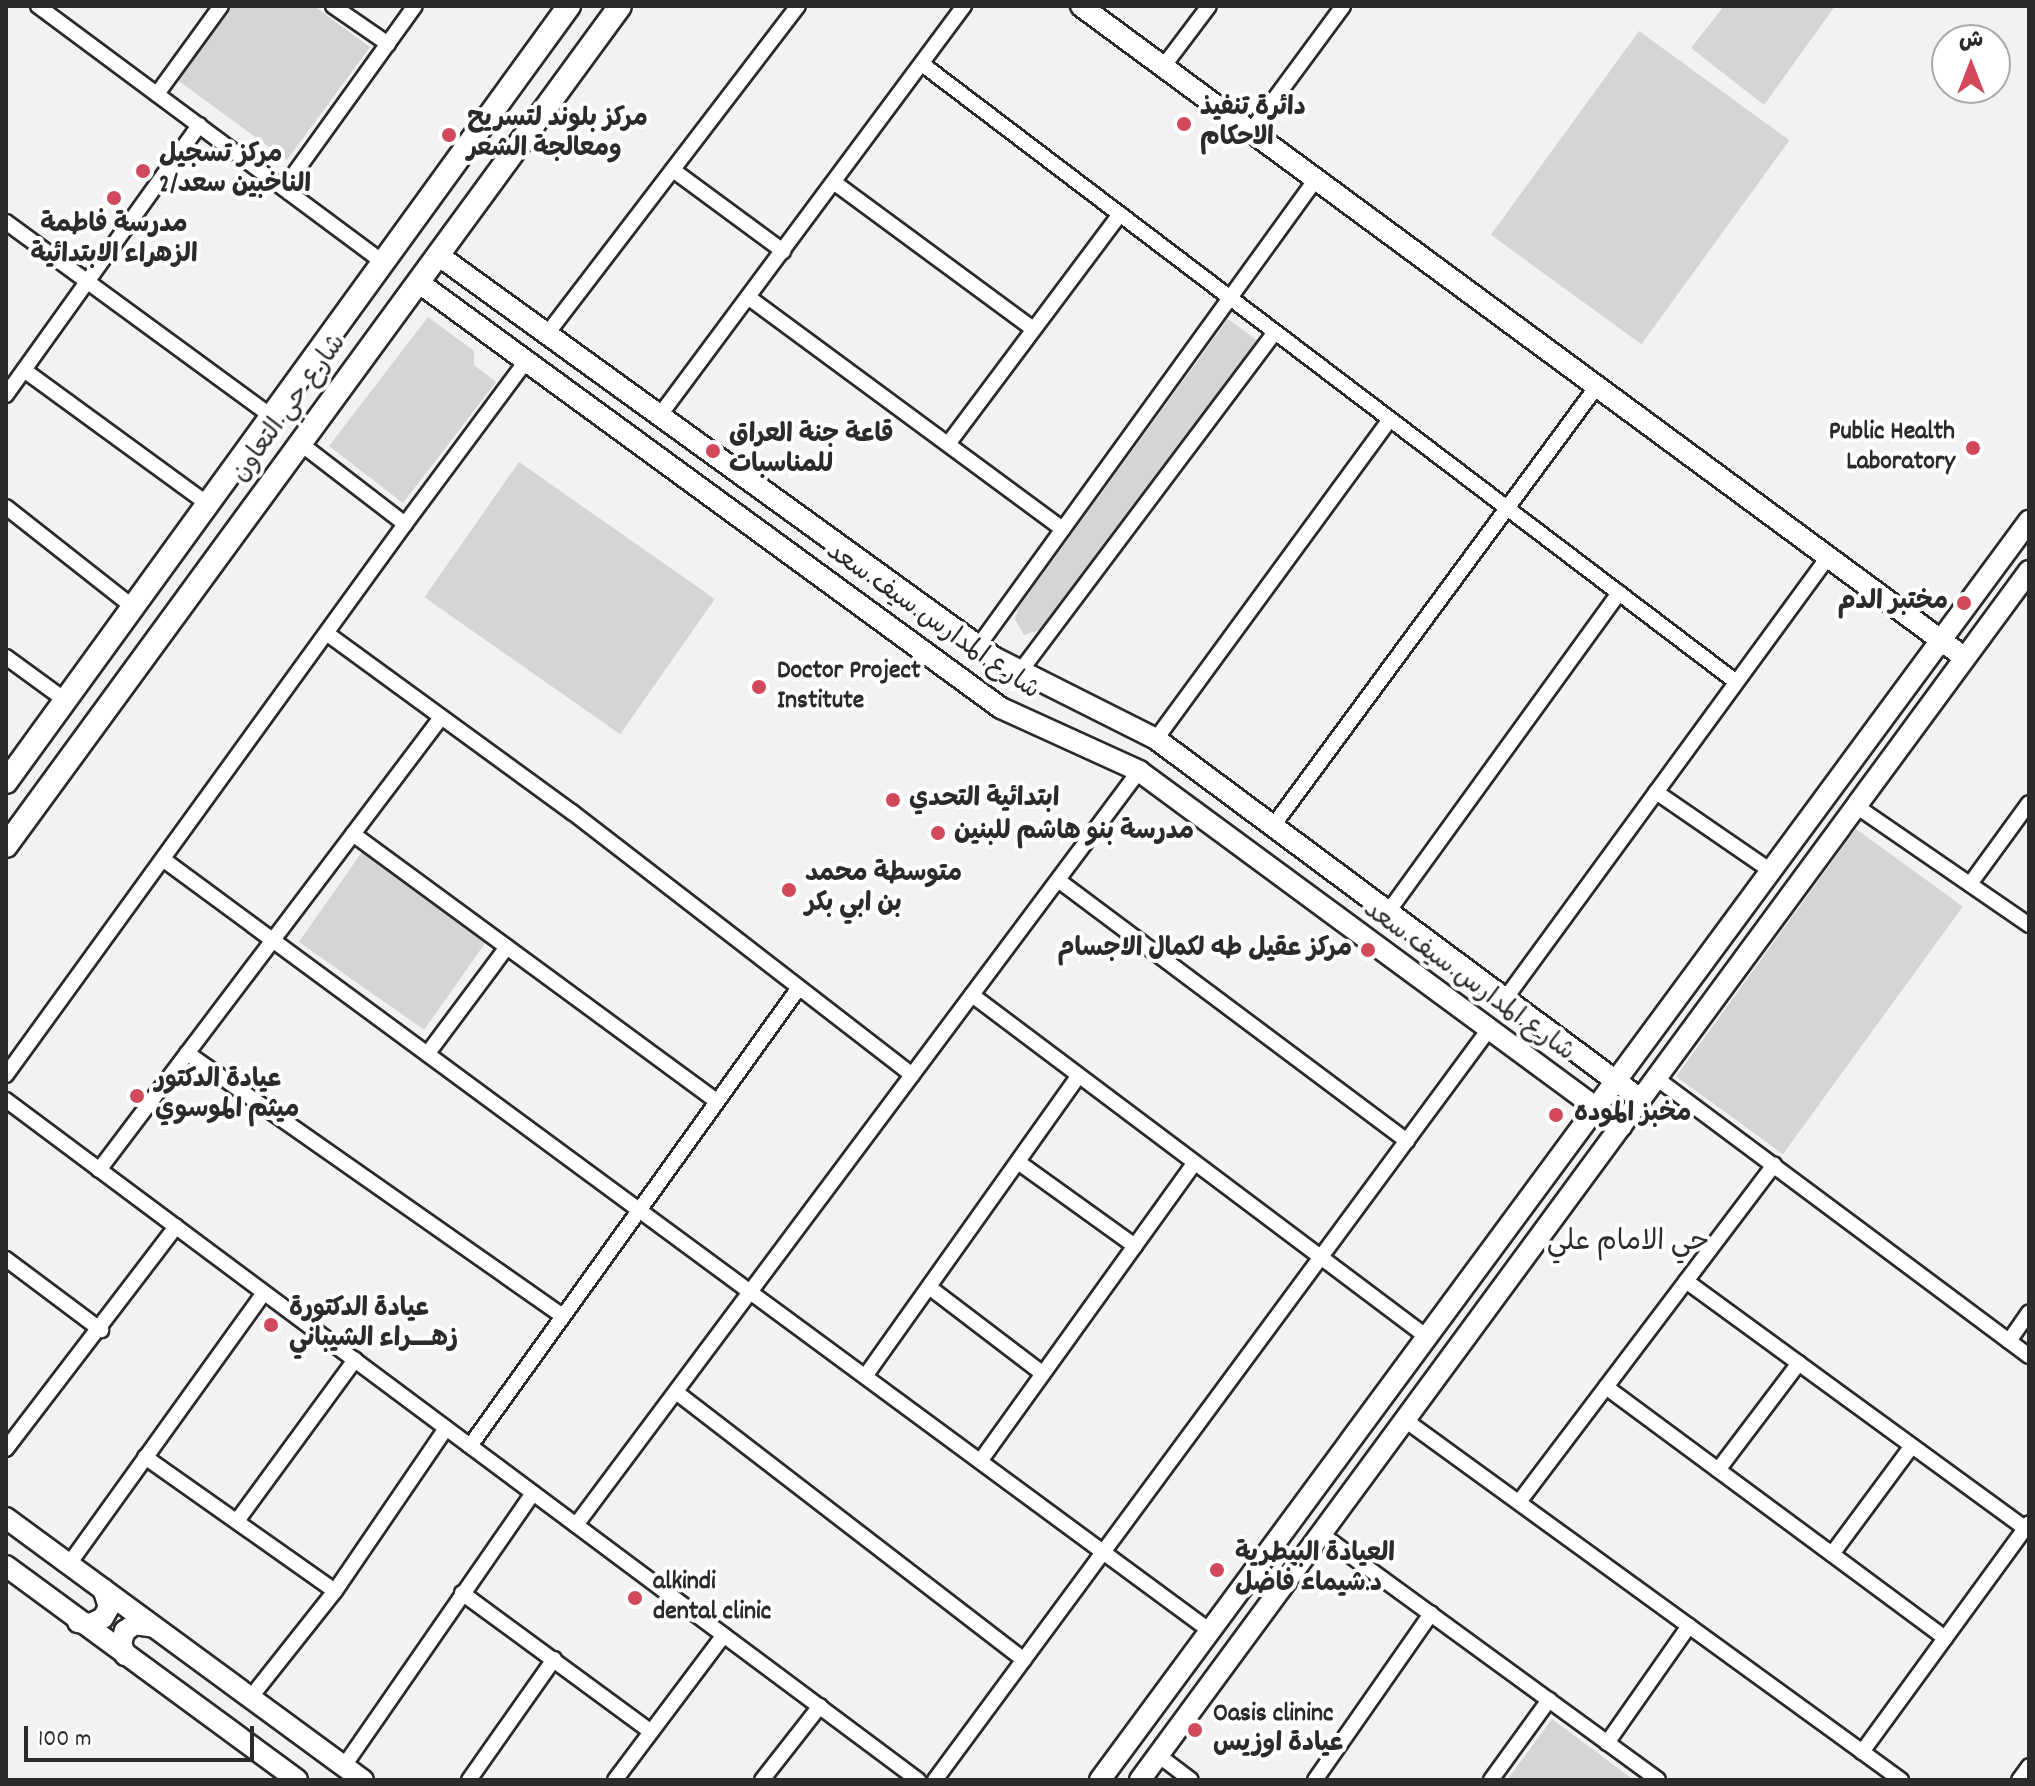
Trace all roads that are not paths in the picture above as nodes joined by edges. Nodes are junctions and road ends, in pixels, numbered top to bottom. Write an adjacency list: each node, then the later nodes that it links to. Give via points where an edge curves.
1 (38, 6): 15 (street)
2 (221, 6): 15 (street)
3 (333, 6): 12 (street)
4 (415, 6): 12 (street)
5 (569, 6): 26 (main road, شارع حي التعاون)
6 (620, 6): 25 (main road, شارع حي التعاون)
7 (798, 6): 18 (street)
8 (964, 6): 13 (street)
9 (1081, 6): 14 (main road)
10 (1209, 6): 14 (street)
11 (1343, 6): 17 (street)
12 (388, 44): 21 (street)
13 (922, 64): 20 (street); 22 (street)
14 (1163, 67): 17 (main road)
15 (157, 94): 16 (street)
16 (199, 125): 21 (street); 27 (street)
17 (1251, 131): 19 (main road)
18 (673, 170): 24 (street); 34 (street)
19 (1316, 179): 30 (street); 40 (main road)
20 (835, 183): 24 (street); 32 (street)
21 (284, 188): 26 (street)
22 (1120, 214): 30 (street); 32 (street)
23 (6, 222): 27 (street)
24 (783, 251): 29 (street)
25 (438, 255): 28 (main road, شارع حي التعاون); 34 (main road, شارع المدارس سيف سعد)
26 (383, 262): 31 (main road, شارع حي التعاون)
27 (88, 281): 38 (street); 42 (street)
28 (418, 282): 35 (main road, شارع حي التعاون); 37 (main road, شارع المدارس سيف سعد)
29 (748, 297): 43 (street); 46 (street)
30 (1230, 298): 33 (street); 56 (street)
31 (344, 317): 35 (main road, via 352,336); 36 (main road, شارع حي التعاون)
32 (1033, 329): 46 (street)
33 (1275, 332): 44 (street); 66 (street)
34 (547, 334): 43 (main road, شارع المدارس سيف سعد)
35 (373, 343): 39 (main road, شارع حي التعاون)
36 (314, 357): 39 (main road, via 336,360); 42 (main road, شارع حي التعاون)
37 (527, 360): 49 (main road, شارع المدارس سيف سعد); 55 (street)
38 (24, 370): 41 (street); 50 (street)
39 (347, 378): 45 (main road, شارع حي التعاون)
40 (1597, 386): 53 (street); 57 (main road)
41 (6, 395)
42 (270, 415): 50 (main road, شارع حي التعاون)
43 (660, 415): 47 (main road, شارع المدارس سيف سعد)
44 (1390, 419): 53 (street); 70 (street)
45 (300, 443): 55 (street); 78 (main road, شارع حي التعاون)
46 (948, 444): 56 (street)
47 (715, 455): 48 (main road, شارع المدارس سيف سعد); 49 (main road, via 706,475)
48 (746, 477): 51 (main road, via 732,484); 63 (main road, شارع المدارس سيف سعد)
49 (692, 480): 51 (main road, شارع المدارس سيف سعد)
50 (208, 504): 60 (main road, شارع حي التعاون)
51 (725, 505): 71 (main road, شارع المدارس سيف سعد, via 1001,708)
52 (6, 507): 60 (street)
53 (1507, 508): 59 (street); 76 (street)
54 (2029, 521): 62 (main road)
55 (405, 524): 61 (street)
56 (1063, 529): 63 (street)
57 (1828, 557): 62 (main road); 67 (street)
58 (2029, 571): 65 (main road)
59 (1619, 593): 67 (street); 83 (street)
60 (133, 607): 68 (main road, شارع حي التعاون)
61 (329, 635): 69 (street); 79 (street)
62 (1941, 640): 65 (main road); 80 (main road)
63 (979, 645): 66 (main road, شارع المدارس سيف سعد)
64 (6, 657): 68 (street)
65 (1965, 658): 75 (main road)
66 (1019, 673): 70 (main road, شارع المدارس سيف سعد)
67 (1735, 681): 73 (street)
68 (65, 700): 72 (main road, شارع حي التعاون)
69 (440, 719): 77 (street); 90 (street, via 572,812)
70 (1156, 739): 76 (main road, شارع المدارس سيف سعد)
71 (1139, 771): 81 (street); 89 (main road, شارع المدارس سيف سعد)
72 (6, 782)
73 (1656, 792): 80 (street); 92 (street)
74 (2029, 803): 82 (street)
75 (1856, 806): 82 (street); 100 (main road)
76 (1273, 826): 83 (main road, شارع المدارس سيف سعد)
77 (353, 834): 85 (street); 86 (street)
78 (6, 846)
79 (164, 860): 85 (street); 97 (street)
80 (1771, 871): 101 (main road)
81 (1058, 880): 91 (street); 107 (street)
82 (1970, 884): 84 (street)
83 (1388, 912): 87 (main road, شارع المدارس سيف سعد)
84 (2029, 925)
85 (273, 940): 95 (street); 96 (street)
86 (507, 947): 96 (street); 104 (street)
87 (1448, 957): 88 (main road, شارع المدارس سيف سعد); 89 (main road, via 1441,978)
88 (1477, 978): 92 (main road, شارع المدارس سيف سعد); 93 (main road, via 1457,988)
89 (1427, 983): 93 (main road, شارع المدارس سيف سعد)
90 (798, 989): 98 (street); 104 (street)
91 (972, 995): 98 (street); 99 (street)
92 (1505, 999): 101 (main road, شارع المدارس سيف سعد)
93 (1453, 1003): 94 (main road, شارع المدارس سيف سعد)
94 (1489, 1029): 105 (main road, شارع المدارس سيف سعد); 107 (street)
95 (187, 1053): 111 (street); 122 (street)
96 (428, 1053): 112 (street)
97 (6, 1075)
98 (912, 1075): 119 (street)
99 (1078, 1077): 108 (street); 109 (street)
100 (1656, 1078): 102 (main road); 110 (street)
101 (1616, 1081): 102 (main road, شارع المدارس سيف سعد); 105 (main road)
102 (1640, 1099): 106 (main road)
103 (6, 1100): 111 (street)
104 (717, 1101): 112 (street)
105 (1596, 1108): 106 (main road, شارع المدارس سيف سعد); 124 (main road)
106 (1621, 1126): 133 (main road)
107 (1407, 1141): 116 (street)
108 (1018, 1162): 114 (street); 118 (street)
109 (1194, 1164): 114 (street); 116 (street)
110 (1774, 1165): 117 (street); 125 (street)
111 (99, 1170): 113 (street)
112 (640, 1208): 119 (street); 122 (street)
113 (176, 1227): 120 (street); 123 (street)
114 (1135, 1246): 129 (street)
115 (6, 1259): 123 (street)
116 (1319, 1259): 124 (street); 149 (street)
117 (1686, 1281): 128 (street); 131 (street)
118 (929, 1287): 129 (street); 130 (street)
119 (753, 1290): 130 (street); 132 (street)
120 (264, 1293): 127 (street); 138 (street)
121 (2029, 1312): 125 (street)
122 (563, 1316): 135 (street)
123 (101, 1330): 137 (street)
124 (1427, 1337): 148 (main road)
125 (2009, 1341): 126 (street)
126 (2029, 1356)
127 (355, 1360): 134 (street); 144 (street)
128 (1799, 1363): 136 (street); 140 (street)
129 (1043, 1374): 139 (street)
130 (866, 1375): 139 (street)
131 (1606, 1387): 140 (street); 142 (street)
132 (676, 1392): 145 (street); 168 (street)
133 (1405, 1420): 142 (street); 147 (main road)
134 (446, 1428): 135 (street); 156 (street)
135 (470, 1446): 141 (street)
136 (1912, 1446): 146 (street); 150 (street)
137 (6, 1449)
138 (145, 1457): 144 (street); 152 (street)
139 (981, 1460): 149 (street)
140 (1718, 1470): 150 (street)
141 (533, 1493): 145 (street); 157 (street)
142 (1519, 1502): 161 (street)
143 (6, 1518): 152 (main road)
144 (237, 1521): 156 (street)
145 (576, 1525): 164 (street)
146 (2027, 1525): 165 (street)
147 (1321, 1534): 151 (main road); 159 (street)
148 (1273, 1546): 151 (main road, via 1285,1559); 154 (main road)
149 (1104, 1552): 163 (street); 168 (street)
150 (1832, 1554): 165 (street)
151 (1300, 1562): 158 (main road)
152 (69, 1564): 155 (main road)
153 (6, 1566): 160 (main road)
154 (1253, 1572): 158 (main road, via 1267,1578); 163 (main road)
155 (103, 1589): 160 (main road, via 109,1600 107,1613 91,1624); 162 (main road)
156 (335, 1591): 169 (street)
157 (462, 1593): 167 (street); 176 (street)
158 (1277, 1594): 175 (main road)
159 (1431, 1614): 170 (street); 188 (street)
160 (78, 1622): 166 (main road)
161 (1689, 1626): 173 (street); 174 (street)
162 (154, 1627): 166 (main road, via 135,1624 125,1631); 169 (main road)
163 (1210, 1631): 185 (main road)
164 (724, 1635): 171 (street); 172 (street)
165 (1945, 1638): 174 (street)
166 (125, 1655): 178 (main road)
167 (554, 1659): 172 (street); 180 (street)
168 (1024, 1660): 184 (street)
169 (251, 1697): 176 (main road)
170 (1549, 1700): 173 (street); 189 (street)
171 (820, 1706): 182 (street); 183 (street)
172 (650, 1731): 181 (street)
173 (1607, 1743): 190 (street)
174 (1862, 1752): 191 (street)
175 (1158, 1755): 186 (main road); 187 (street)
176 (344, 1766): 179 (main road)
177 (2029, 1766): 192 (street)
178 (297, 1780)
179 (363, 1780)
180 (469, 1780)
181 (615, 1780)
182 (762, 1780)
183 (918, 1780)
184 (935, 1780)
185 (1100, 1780)
186 (1140, 1780)
187 (1191, 1780)
188 (1315, 1780)
189 (1491, 1780)
190 (1658, 1780)
191 (1901, 1780)
192 (2019, 1780)

